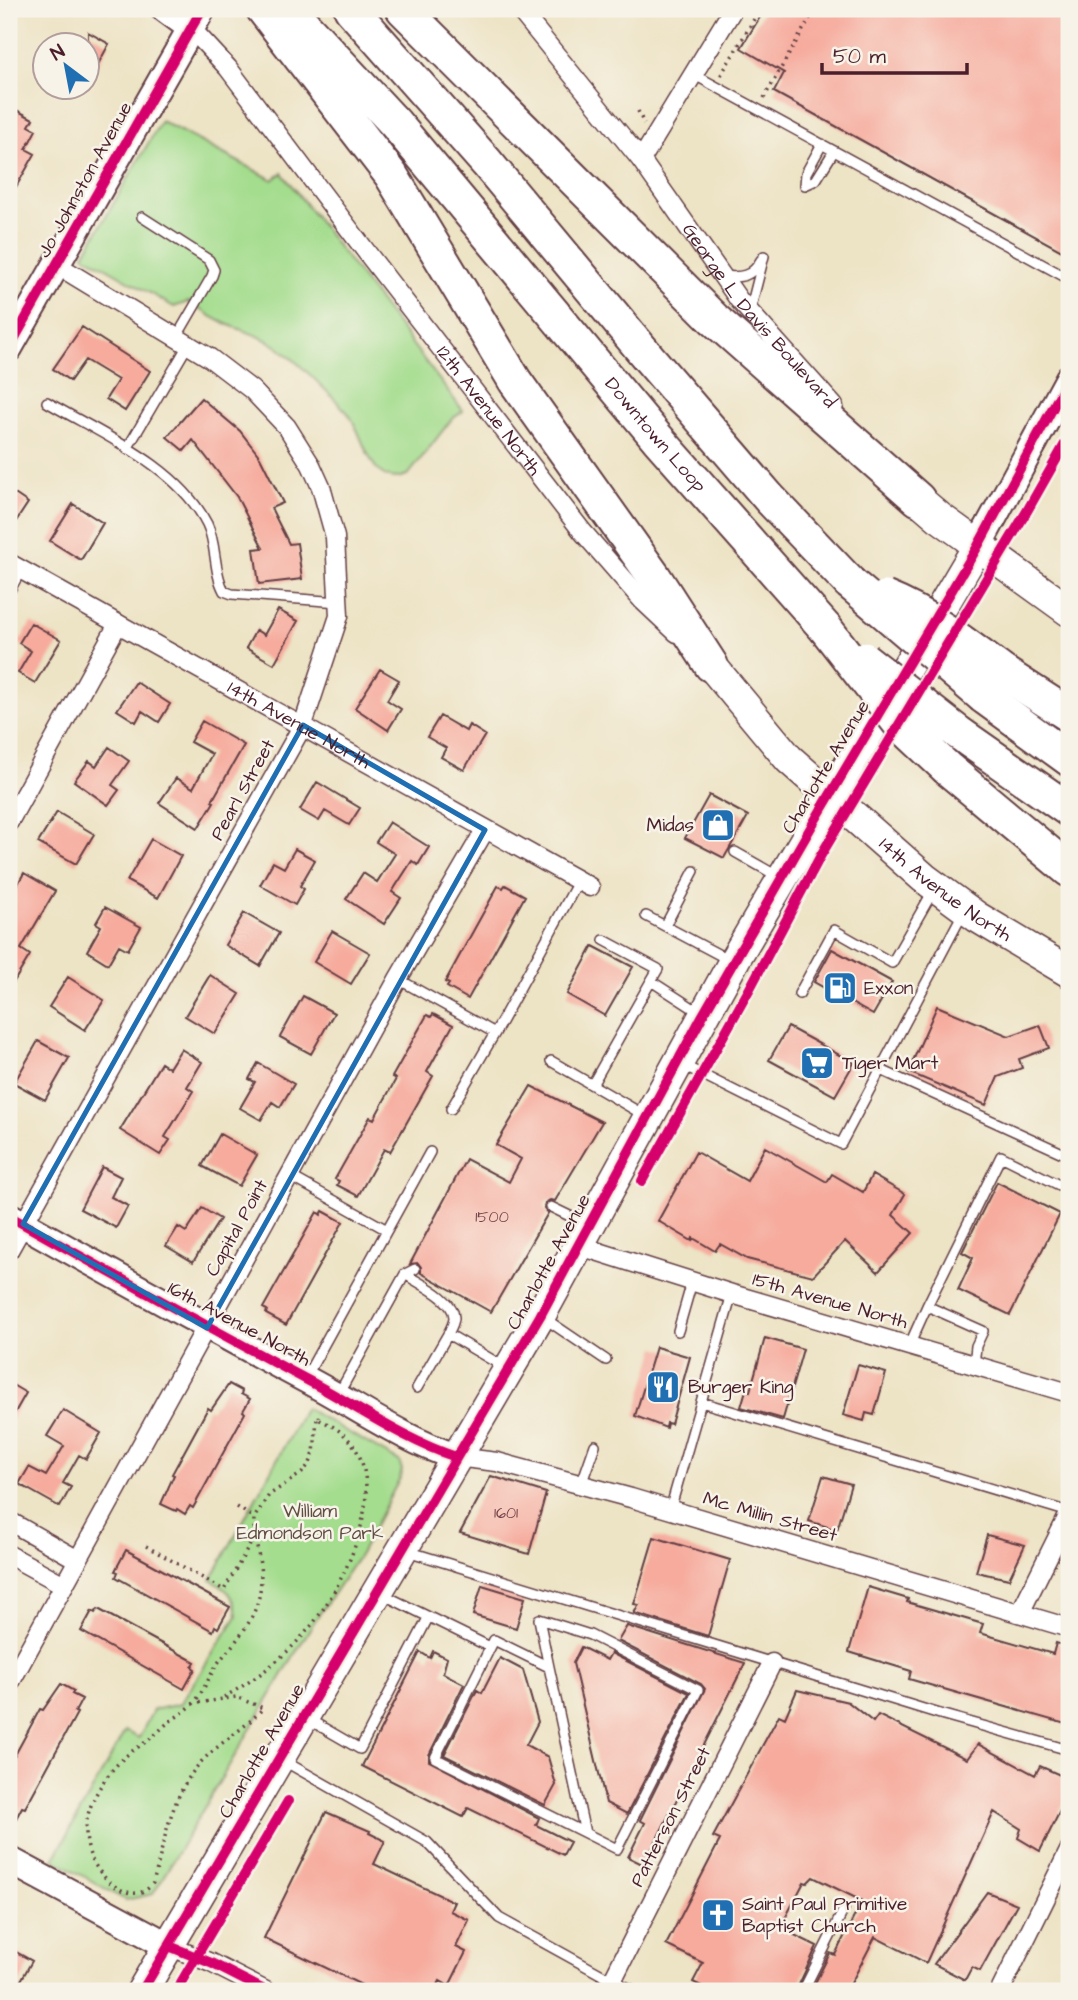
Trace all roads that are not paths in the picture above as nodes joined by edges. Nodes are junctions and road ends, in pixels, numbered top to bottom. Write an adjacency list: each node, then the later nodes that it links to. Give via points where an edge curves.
1 (166, 9): 7 (street, 12th Avenue North)
2 (351, 9): 31 (highway, bridge, via 769,498 850,583 910,608 954,636)
3 (403, 9): 22 (highway, via 714,318)
4 (519, 9): 11 (street, George L Davis Boulevard)
5 (733, 9): 8 (street)
6 (282, 16): 29 (highway, Downtown Loop, via 395,123 659,439); 30 (highway, via 391,175 515,381)
7 (197, 18): 13 (street, Jo Johnston Avenue); 30 (street, 12th Avenue North, via 228,68 582,531 643,601)
8 (693, 74): 9 (lane); 11 (street)
9 (822, 144): 10 (lane); 10 (lane, via 806,173 805,185 816,180)
10 (834, 151): 15 (lane)
11 (641, 160): 14 (street, George L Davis Boulevard)
12 (142, 217): 17 (lane, via 212,264 212,276)
13 (57, 265): 17 (street, Pearl Street); 18 (street, Jo Johnston Avenue)
14 (722, 276): 16 (street, George L Davis Boulevard); 16 (lane, via 747,276 764,256)
15 (1069, 279)
16 (750, 313): 22 (street, George L Davis Boulevard)
17 (182, 341): 21 (lane); 26 (street, Pearl Street, via 252,390 286,427 311,465 335,537)
18 (9, 348)
19 (1069, 378): 23 (street)
20 (47, 402): 21 (lane)
21 (127, 449): 26 (lane, via 177,483 197,505 208,527 224,591)
22 (918, 499): 23 (main road, George L Davis Boulevard)
23 (978, 546): 27 (main road, George L Davis Boulevard); 35 (main road, Charlotte Avenue)
24 (15, 566): 25 (lane); 28 (street, 14th Avenue North)
25 (9, 592)
26 (339, 601): 33 (street, Pearl Street, via 339,616)
27 (1069, 611)
28 (118, 624): 33 (street, 14th Avenue North); 37 (street)
29 (826, 629): 36 (highway, Downtown Loop, bridge, via 960,734); 40 (highway, bridge, via 899,723)
30 (711, 665): 35 (main road, 12th Avenue North, via 789,759)
31 (992, 684): 32 (highway); 34 (highway)
32 (1069, 715)
33 (303, 725): 38 (street, 14th Avenue North); 67 (street, Pearl Street)
34 (1069, 760)
35 (830, 795): 42 (main road, Charlotte Avenue); 44 (main road, 14th Avenue North)
36 (1069, 810)
37 (9, 822)
38 (485, 830): 43 (street, 14th Avenue North); 51 (street, Capital Point)
39 (735, 852): 42 (lane)
40 (1069, 870)
41 (694, 871): 47 (lane)
42 (781, 879): 49 (main road, Charlotte Avenue)
43 (584, 884): 55 (lane)
44 (936, 886): 45 (main road, 14th Avenue North); 53 (lane, via 892,963 834,930)
45 (966, 909): 50 (main road, 14th Avenue North); 58 (lane)
46 (646, 916): 47 (lane)
47 (665, 926): 49 (lane)
48 (604, 940): 52 (lane, via 657,969)
49 (733, 963): 54 (main road, Charlotte Avenue)
50 (1069, 972)
51 (398, 979): 55 (lane); 64 (street, Capital Point)
52 (652, 981): 54 (lane); 59 (lane)
53 (799, 994)
54 (703, 1015): 57 (main road, Charlotte Avenue)
55 (495, 1033): 60 (lane)
56 (551, 1061): 59 (lane)
57 (678, 1062): 58 (lane, via 841,1144); 61 (main road, Charlotte Avenue)
58 (881, 1070): 63 (lane)
59 (592, 1085): 61 (lane)
60 (451, 1109)
61 (649, 1118): 69 (main road, Charlotte Avenue)
62 (430, 1152): 68 (lane)
63 (1069, 1156)
64 (290, 1176): 68 (lane); 77 (street, Capital Point)
65 (1059, 1185): 75 (lane, via 1001,1156)
66 (551, 1206): 69 (lane)
67 (16, 1220): 70 (street, Pearl Street); 77 (street, 16th Avenue North)
68 (387, 1230): 84 (lane)
69 (585, 1236): 73 (street, 15th Avenue North); 76 (main road, Charlotte Avenue)
70 (9, 1250)
71 (415, 1269): 72 (lane)
72 (405, 1274): 79 (lane, via 447,1301 454,1318); 87 (lane)
73 (692, 1282): 74 (street, 15th Avenue North); 78 (lane)
74 (732, 1294): 80 (street, 15th Avenue North); 88 (lane)
75 (927, 1306): 80 (lane); 82 (lane, via 983,1331)
76 (540, 1316): 81 (lane); 83 (main road, Charlotte Avenue)
77 (207, 1328): 84 (street, 16th Avenue North); 97 (street, Capital Point)
78 (678, 1331)
79 (448, 1334): 83 (lane); 85 (lane)
80 (909, 1346): 82 (street, 15th Avenue North)
81 (606, 1360)
82 (974, 1365): 86 (street, 15th Avenue North)
83 (508, 1370): 90 (main road, Charlotte Avenue)
84 (305, 1379): 87 (street, 16th Avenue North)
85 (416, 1388)
86 (1069, 1393)
87 (337, 1396): 90 (street, 16th Avenue North, via 423,1446)
88 (701, 1402): 92 (lane); 93 (lane)
89 (594, 1445): 91 (lane)
90 (456, 1457): 91 (street, Mc Millin Street, via 497,1462); 95 (main road, Charlotte Avenue)
91 (581, 1485): 92 (street, Mc Millin Street)
92 (670, 1510): 100 (street, Mc Millin Street)
93 (1069, 1513): 100 (street)
94 (9, 1521): 97 (street)
95 (402, 1549): 99 (main road, Charlotte Avenue); 104 (lane)
96 (9, 1555): 98 (street)
97 (78, 1560): 98 (street, Capital Point)
98 (64, 1585): 106 (street, Capital Point)
99 (377, 1592): 101 (lane); 107 (main road, Charlotte Avenue)
100 (1020, 1613): 102 (street, Mc Millin Street)
101 (428, 1618): 103 (lane); 107 (lane, via 360,1749)
102 (1069, 1628)
103 (490, 1647): 105 (lane, via 494,1640); 110 (lane, via 435,1758)
104 (772, 1663): 108 (lane); 115 (street, Patterson Street)
105 (549, 1667): 110 (lane); 110 (lane, via 539,1619 590,1635 698,1689 617,1849)
106 (9, 1685)
107 (302, 1716): 109 (main road, Charlotte Avenue)
108 (1069, 1750)
109 (278, 1757): 114 (main road, Charlotte Avenue); 115 (lane, via 427,1842 499,1918)
110 (585, 1833)
111 (1068, 1858): 120 (street)
112 (9, 1860): 114 (street)
113 (844, 1909): 119 (lane)
114 (169, 1946): 116 (main road, Charlotte Avenue); 117 (street)
115 (610, 1986): 118 (lane)
116 (142, 1991)
117 (266, 1991)
118 (636, 1991)
119 (803, 1991)
120 (999, 1991)

